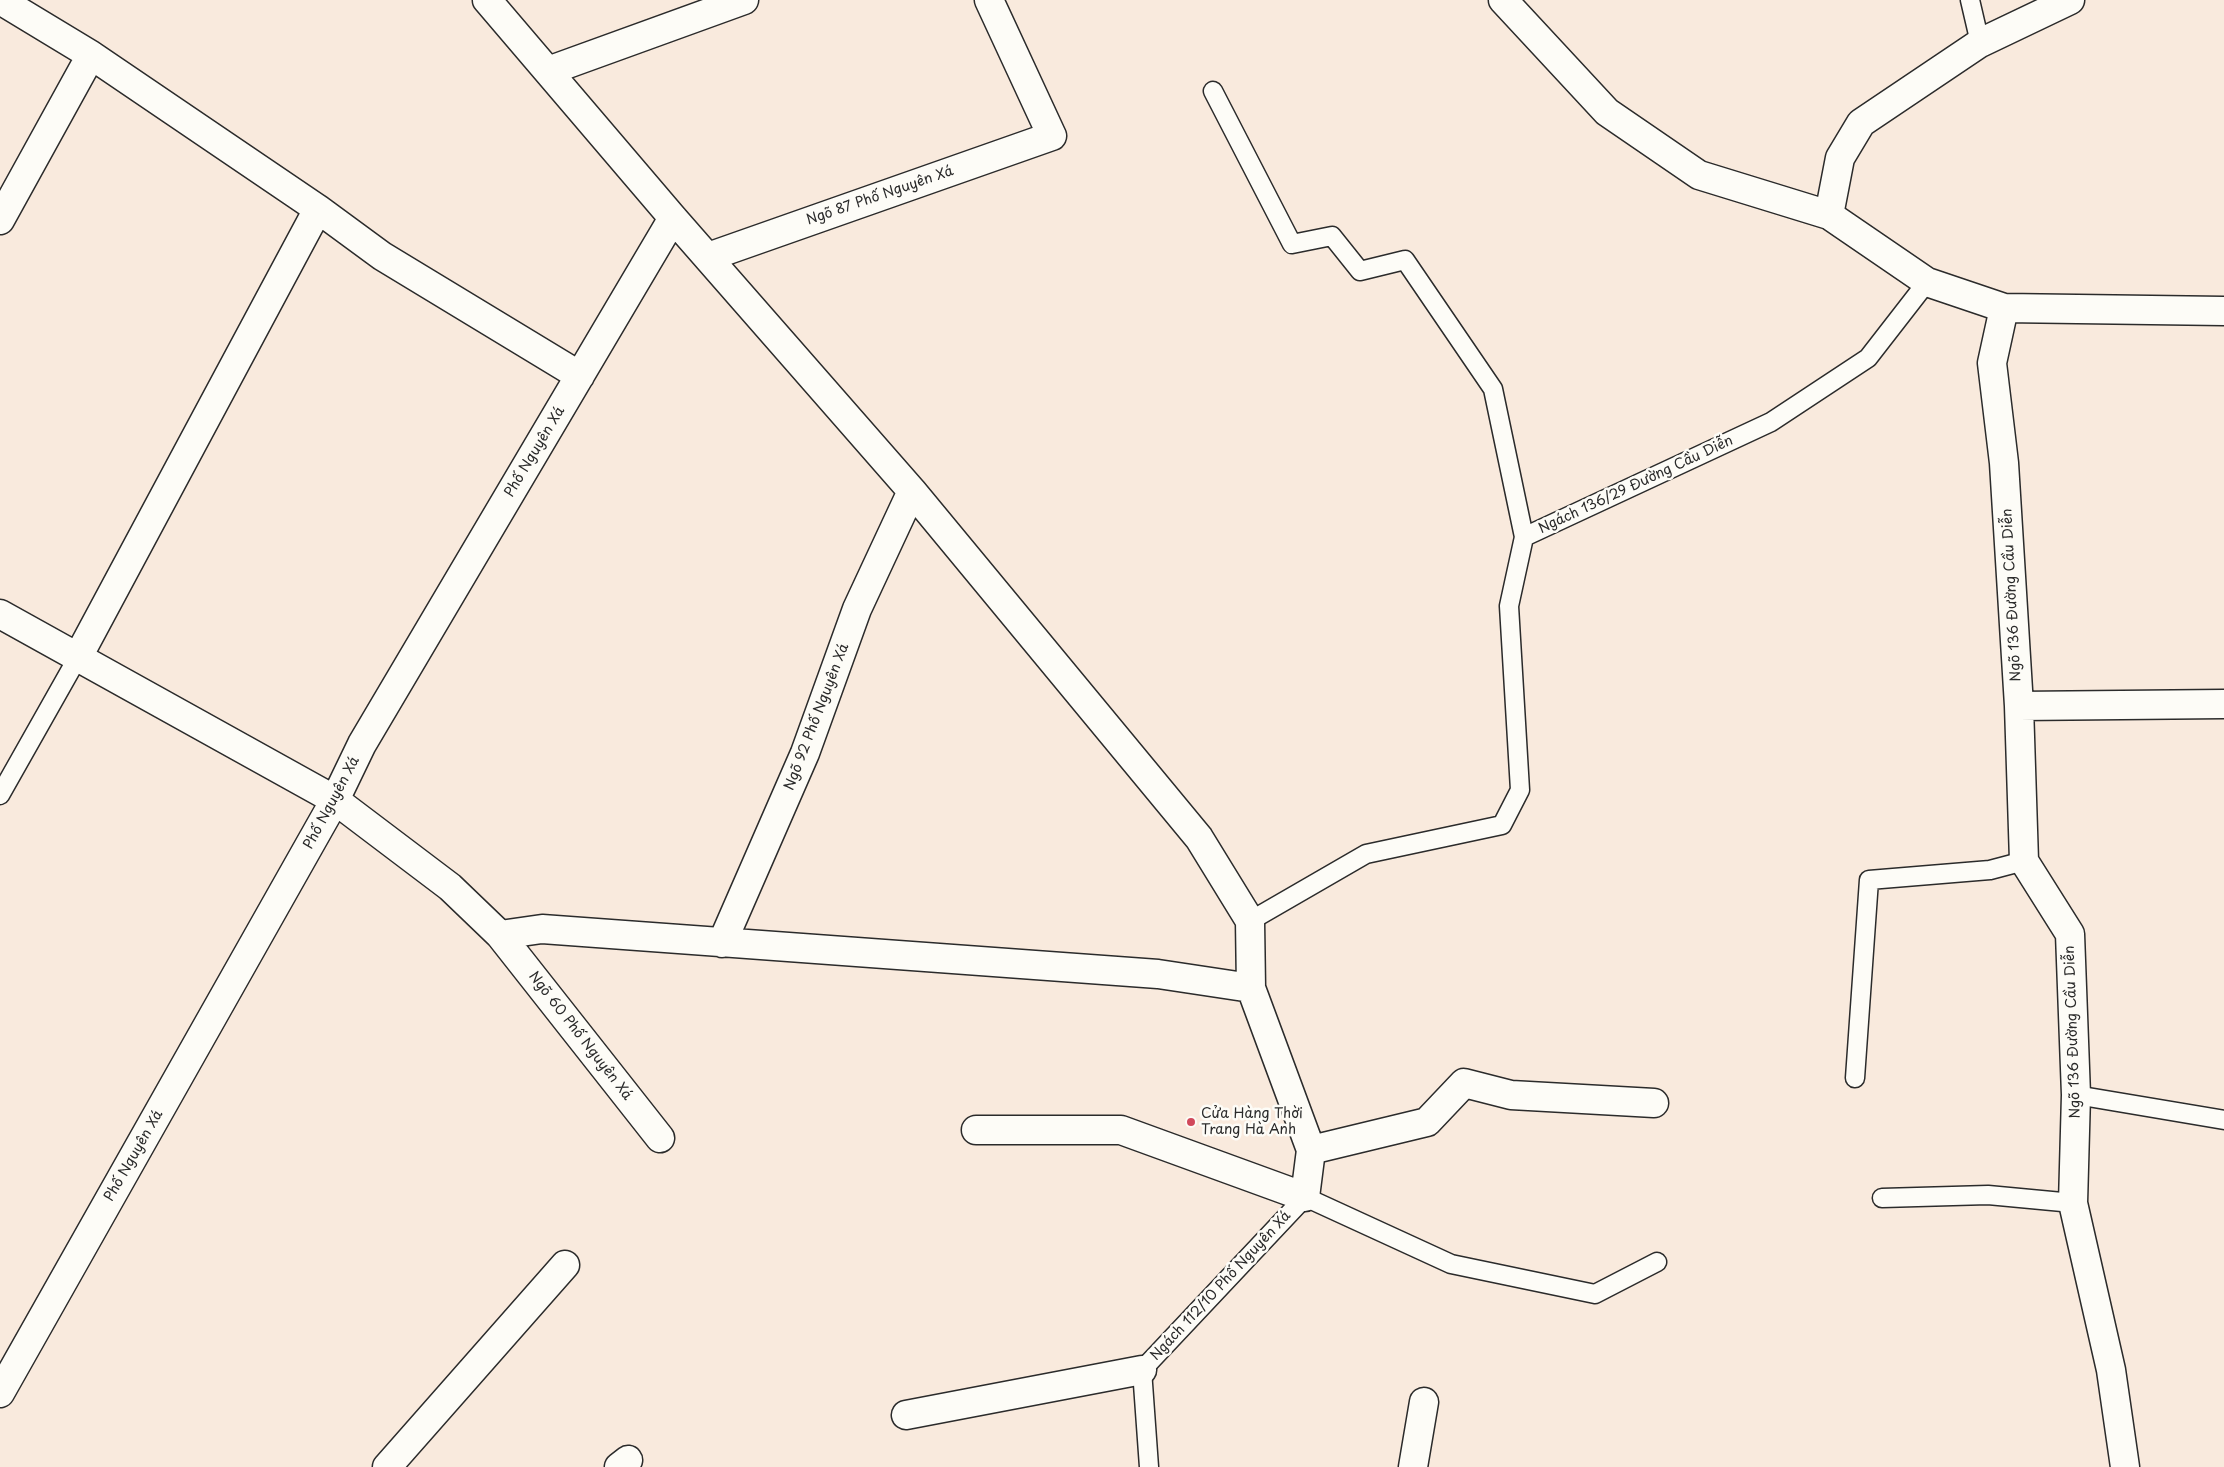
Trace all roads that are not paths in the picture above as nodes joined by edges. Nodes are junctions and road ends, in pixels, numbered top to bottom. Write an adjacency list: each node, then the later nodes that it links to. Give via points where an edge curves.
1 (0, 0): 9 (street)
2 (487, 0): 10 (street)
3 (744, 0): 10 (street)
4 (989, 0): 16 (street, Ngõ 87 Phố Nguyên Xá, via 1052,136)
5 (1503, 0): 13 (street, via 1607,112 1699,175)
6 (1970, 0): 8 (lane)
7 (2070, 0): 8 (street)
8 (1980, 43): 13 (street, via 1861,123 1840,158)
9 (91, 55): 12 (street); 15 (street)
10 (548, 71): 14 (street)
11 (1213, 91): 22 (lane, via 1292,244 1332,236 1360,271 1404,260 1410,268 1493,389)
12 (318, 209): 20 (street, via 382,256); 24 (street)
13 (1829, 215): 17 (street)
14 (673, 218): 16 (street); 20 (street, Phố Nguyên Xá)
15 (0, 220)
16 (708, 257): 21 (street)
17 (1927, 282): 18 (street); 22 (lane, Ngách 136/29 Đường Cầu Diễn, via 1868,358 1771,422)
18 (2004, 308): 19 (street); 26 (street, Ngõ 136 Đường Cầu Diễn, via 1992,363 2004,463)
19 (2224, 311)
20 (580, 376): 28 (street, Phố Nguyên Xá, via 362,744)
21 (912, 491): 30 (street, via 1199,838); 32 (street, Ngõ 92 Phố Nguyên Xá, via 857,609 805,754)
22 (1524, 537): 30 (lane, Ngách 136/29 Đường Cầu Diễn, via 1509,606 1520,790 1502,825 1366,854)
23 (0, 614): 24 (street, Ngõ 60 Phố Nguyên Xá)
24 (78, 657): 27 (lane); 28 (street, Ngõ 60 Phố Nguyên Xá)
25 (2224, 704): 26 (street)
26 (2019, 706): 29 (street, Ngõ 136 Đường Cầu Diễn)
27 (0, 795)
28 (335, 800): 31 (street, Ngõ 60 Phố Nguyên Xá, via 450,887); 47 (street, Phố Nguyên Xá)
29 (2024, 861): 34 (lane, via 1990,870 1869,880); 35 (street, Ngõ 136 Đường Cầu Diễn, via 2070,934)
30 (1250, 921): 33 (street)
31 (500, 935): 32 (street, via 542,929); 39 (street, Ngõ 60 Phố Nguyên Xá)
32 (722, 943): 33 (street, via 1158,974)
33 (1251, 988): 40 (street)
34 (1855, 1078)
35 (2076, 1095): 37 (lane); 43 (street, Ngõ 136 Đường Cầu Diễn)
36 (1654, 1103): 40 (street, via 1511,1095 1464,1083 1427,1122)
37 (2224, 1120)
38 (976, 1130): 41 (street, via 1121,1130)
39 (660, 1138)
40 (1311, 1150): 41 (street)
41 (1304, 1196): 44 (lane, via 1452,1264 1595,1294); 46 (lane, Ngách 112/10 Phố Nguyên Xá)
42 (1882, 1198): 43 (lane, via 1988,1195)
43 (2073, 1203): 53 (street, Ngõ 136 Đường Cầu Diễn, via 2111,1370)
44 (1657, 1262)
45 (565, 1265): 50 (street)
46 (1142, 1370): 49 (street); 51 (lane, Ngách 112/10 Phố Nguyên Xá)
47 (0, 1393)
48 (1424, 1402): 52 (street)
49 (906, 1415)
50 (387, 1467)
51 (1149, 1467)
52 (1413, 1467)
53 (2125, 1467)

